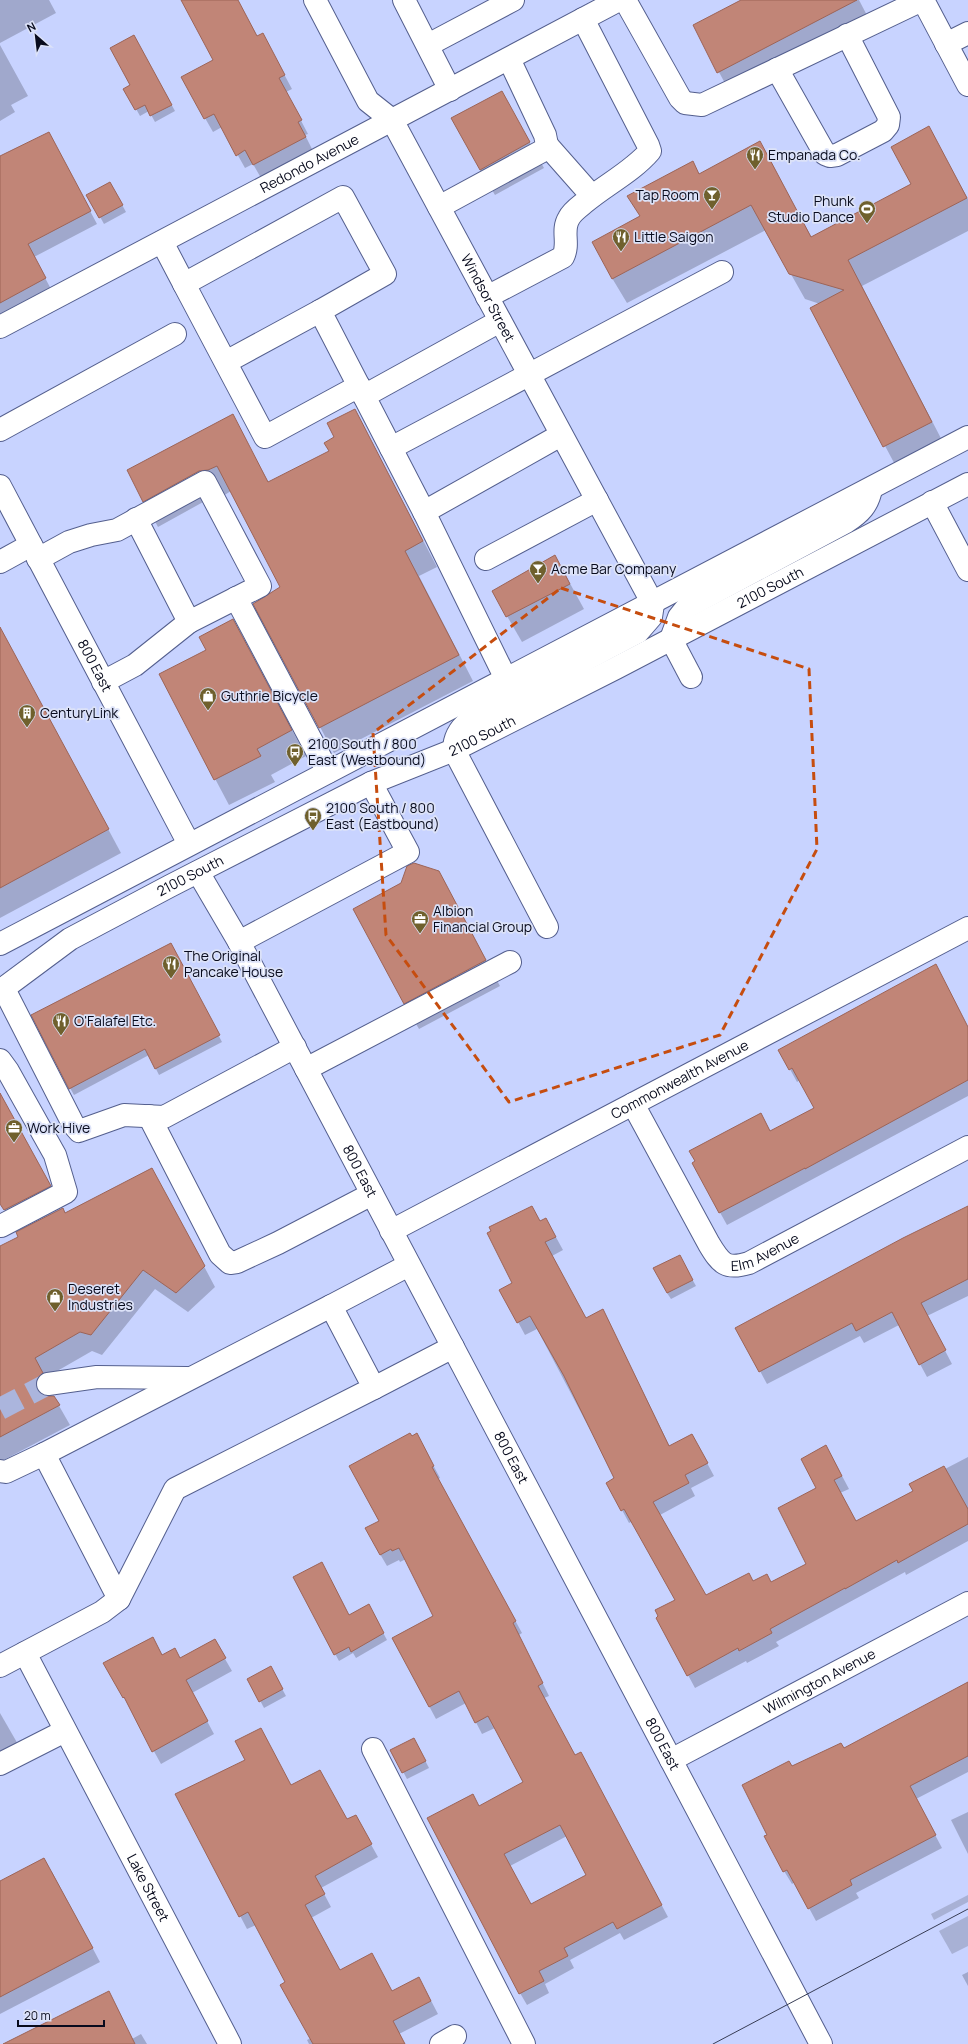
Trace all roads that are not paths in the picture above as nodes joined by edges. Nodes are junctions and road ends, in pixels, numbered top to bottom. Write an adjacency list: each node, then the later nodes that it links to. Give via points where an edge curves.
1 (315, 0): 16 (street, Windsor Street, via 368,101)
2 (404, 0): 11 (street)
3 (513, 0): 11 (street)
4 (619, 0): 7 (street, Redondo Avenue)
5 (625, 0): 13 (street, via 685,103 702,105)
6 (922, 0): 9 (street); 10 (street)
7 (583, 19): 12 (street, Redondo Avenue); 18 (street, via 650,151 642,160)
8 (968, 32): 10 (street)
9 (847, 35): 13 (street); 13 (street, via 889,117 888,125 883,131 837,155 825,154)
10 (946, 44): 14 (street)
11 (428, 45): 15 (street)
12 (509, 59): 15 (street, Redondo Avenue); 17 (street, via 545,135)
13 (778, 69)
14 (968, 85)
15 (450, 90): 16 (street, Redondo Avenue)
16 (392, 120): 19 (street, Windsor Street); 20 (street, Redondo Avenue)
17 (547, 145): 18 (street); 19 (street, via 544,150)
18 (592, 196): 23 (street, via 570,217 566,225 567,248 563,256)
19 (439, 207): 23 (street, Windsor Street)
20 (162, 242): 22 (street); 26 (street, Redondo Avenue)
21 (722, 272): 29 (street)
22 (184, 284): 24 (street, via 343,197 385,274); 28 (street)
23 (487, 296): 25 (street, Windsor Street)
24 (320, 310): 28 (street); 30 (street)
25 (500, 321): 29 (street, Windsor Street); 30 (street)
26 (0, 328)
27 (175, 334): 31 (street)
28 (226, 362): 30 (street, via 265,437)
29 (529, 374): 32 (street, Windsor Street); 34 (street)
30 (362, 391): 34 (street)
31 (0, 430)
32 (561, 435): 38 (street, Windsor Street); 40 (street)
33 (968, 437): 37 (street, 2100 South)
34 (391, 448): 40 (street)
35 (968, 484): 39 (street, 2100 South)
36 (0, 486): 42 (street, 800 East)
37 (871, 489): 47 (street, 2100 South); 49 (street, via 865,506 846,522 687,607 679,616)
38 (597, 500): 43 (street); 47 (street, Windsor Street)
39 (932, 502): 45 (street); 49 (street, 2100 South)
40 (424, 512): 51 (street)
41 (136, 519): 42 (street, via 117,530); 46 (street, via 205,482 260,586); 48 (street)
42 (34, 552): 44 (street); 52 (street, 800 East)
43 (486, 559)
44 (0, 562)
45 (968, 570)
46 (236, 598): 48 (street); 54 (street)
47 (653, 604): 51 (street, 2100 South); 53 (street, via 651,617 638,632 469,721 454,739)
48 (189, 622): 52 (street, via 134,665)
49 (671, 639): 50 (street); 53 (street, 2100 South)
50 (691, 677)
51 (506, 680): 54 (street, 2100 South)
52 (103, 682): 56 (street, 800 East)
53 (454, 750): 55 (street, 2100 South); 58 (street)
54 (328, 772): 56 (street, 2100 South)
55 (371, 783): 57 (street, 2100 South); 60 (street, via 408,852)
56 (189, 844): 61 (street, 2100 South)
57 (198, 872): 60 (street, 800 East); 63 (street, 2100 South, via 70,939)
58 (547, 928)
59 (968, 928): 67 (street, Commonwealth Avenue)
60 (239, 942): 64 (street, 800 East)
61 (0, 944)
62 (510, 962): 66 (street)
63 (2, 990): 68 (street, via 79,1131 124,1115)
64 (295, 1047): 66 (street, 800 East); 68 (street, via 164,1117)
65 (0, 1060): 71 (street, via 55,1155 66,1192)
66 (306, 1069): 70 (street, 800 East)
67 (633, 1104): 69 (street, Elm Avenue, via 709,1244 727,1266 750,1263); 72 (street, Commonwealth Avenue)
68 (149, 1116): 70 (street, via 220,1254 230,1263 278,1243)
69 (968, 1148)
70 (372, 1194): 72 (street, 800 East)
71 (0, 1225)
72 (392, 1231): 73 (street, 800 East)
73 (410, 1265): 74 (street); 75 (street, 800 East)
74 (331, 1306): 76 (street); 78 (street)
75 (453, 1347): 78 (street); 87 (street, 800 East)
76 (190, 1378): 77 (street, via 97,1377); 79 (street)
77 (48, 1384)
78 (374, 1388): 81 (street, via 175,1490)
79 (44, 1454): 80 (street, via 6,1472); 81 (street)
80 (0, 1471)
81 (119, 1599): 83 (street, via 102,1612)
82 (968, 1603): 87 (street, Wilmington Avenue)
83 (25, 1653): 84 (street); 85 (street, Lake Street)
84 (0, 1666)
85 (65, 1731): 88 (street); 89 (street, Lake Street)
86 (373, 1749): 90 (street)
87 (671, 1760): 91 (street, 800 East)
88 (0, 1764)
89 (230, 2044)
90 (524, 2044)
91 (821, 2044)

